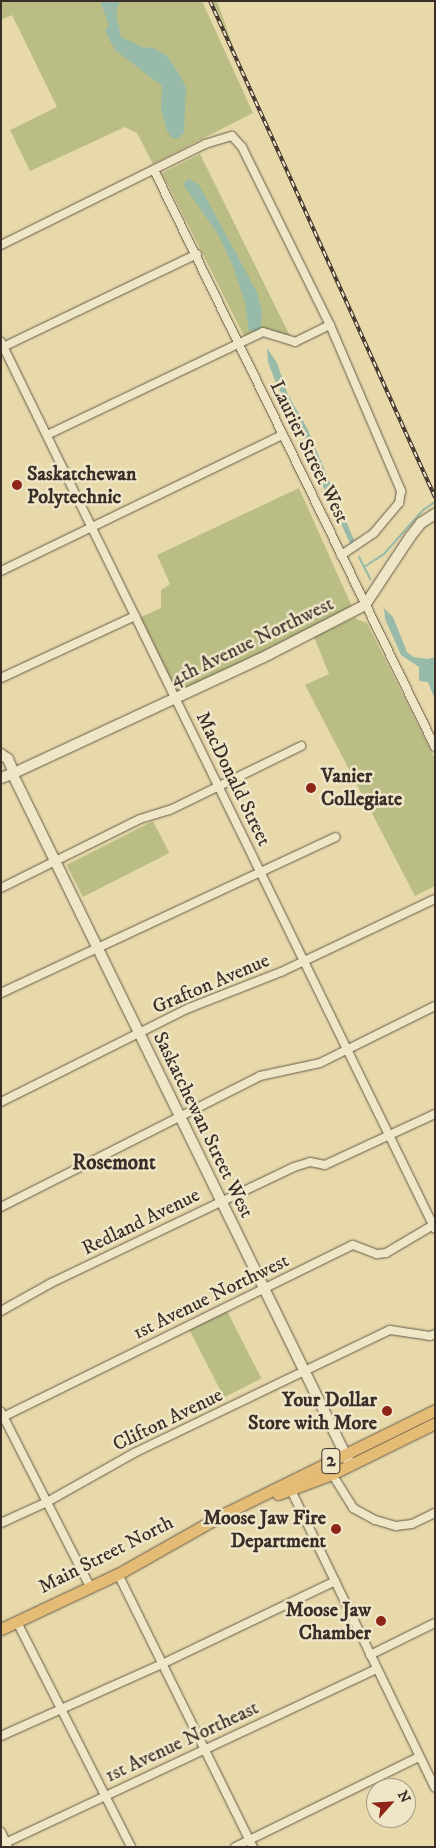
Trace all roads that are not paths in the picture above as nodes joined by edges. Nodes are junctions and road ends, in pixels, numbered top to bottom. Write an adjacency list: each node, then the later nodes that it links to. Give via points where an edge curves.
1 (154, 170): 2 (street); 3 (street, Laurier Street West); 4 (street, via 205,144 232,136 242,147)
2 (1, 245)
3 (197, 254): 5 (street, Laurier Street West); 6 (street)
4 (330, 325): 5 (street, via 295,342 263,332); 11 (street, via 402,491 399,503 374,533)
5 (240, 342): 7 (street); 8 (street, Laurier Street West)
6 (2, 344): 7 (street, MacDonald Street)
7 (47, 435): 10 (street, MacDonald Street)
8 (282, 435): 10 (street); 11 (street, Laurier Street West)
9 (435, 514): 13 (street, 4th Avenue Northwest, via 421,523 410,537)
10 (92, 527): 12 (street); 14 (street, MacDonald Street)
11 (341, 555): 13 (street, Laurier Street West)
12 (1, 571)
13 (364, 605): 16 (street, 4th Avenue Northwest); 18 (street, Laurier Street West)
14 (135, 616): 15 (street); 16 (street, MacDonald Street)
15 (1, 678)
16 (176, 699): 20 (street, 4th Avenue Northwest); 21 (street, MacDonald Street)
17 (301, 746): 21 (street)
18 (435, 747)
19 (1, 754): 20 (street, Saskatchewan Street West)
20 (9, 773): 23 (street, Saskatchewan Street West, via 26,800)
21 (218, 786): 23 (street, via 170,810 140,819); 24 (street, MacDonald Street)
22 (335, 837): 24 (street)
23 (55, 861): 25 (street); 27 (street, Saskatchewan Street West)
24 (260, 872): 27 (street); 28 (street, MacDonald Street)
25 (1, 888)
26 (435, 899): 28 (street, Grafton Avenue)
27 (97, 946): 29 (street); 31 (street, Saskatchewan Street West)
28 (303, 960): 31 (street, Grafton Avenue, via 239,990 189,1008); 32 (street, MacDonald Street)
29 (1, 993)
30 (435, 1006): 32 (street)
31 (140, 1034): 33 (street, Grafton Avenue); 35 (street, Saskatchewan Street West)
32 (347, 1050): 35 (street, via 320,1063 260,1076); 36 (street, MacDonald Street)
33 (1, 1102)
34 (435, 1114): 36 (street, Redland Avenue)
35 (179, 1115): 37 (street, Saskatchewan Street West); 38 (street)
36 (389, 1136): 37 (street, Redland Avenue, via 325,1165 310,1162 294,1167); 39 (street, MacDonald Street)
37 (221, 1201): 40 (street, Saskatchewan Street West); 41 (street, Redland Avenue, via 51,1283)
38 (1, 1207)
39 (434, 1226): 40 (street, 1st Avenue Northwest, via 386,1253 377,1254 353,1245)
40 (264, 1289): 43 (street, Saskatchewan Street West); 45 (street, 1st Avenue Northwest)
41 (1, 1311)
42 (435, 1334): 43 (street, Clifton Avenue, via 390,1330)
43 (304, 1371): 47 (street, Saskatchewan Street West); 50 (street, Clifton Avenue, via 134,1453)
44 (435, 1410): 47 (main road, Main Street North / 2)
45 (2, 1415): 50 (street)
46 (435, 1422): 47 (main road, Main Street North / 2)
47 (347, 1459): 48 (main road, Main Street North / 2); 49 (main road, Main Street North / 2)
48 (332, 1474): 49 (main road, Main Street North / 2); 51 (street, via 353,1508 375,1520 396,1526 412,1524)
49 (289, 1486): 53 (main road, Main Street North / 2, via 226,1513); 54 (street)
50 (47, 1502): 52 (street, Clifton Avenue); 55 (street)
51 (435, 1513)
52 (1, 1523)
53 (118, 1574): 55 (main road, Main Street North / 2); 60 (street)
54 (334, 1581): 59 (street); 60 (street)
55 (90, 1587): 56 (main road, Main Street North / 2)
56 (17, 1622): 58 (main road, Main Street North / 2); 62 (street)
57 (435, 1624): 59 (street)
58 (1, 1629)
59 (370, 1655): 61 (street)
60 (162, 1664): 62 (street); 64 (street)
61 (377, 1669): 64 (street, 1st Avenue Northeast); 65 (street)
62 (62, 1707): 63 (street); 67 (street)
63 (1, 1736)
64 (204, 1750): 67 (street, 1st Avenue Northeast); 69 (street)
65 (419, 1757): 66 (street); 69 (street)
66 (435, 1788)
67 (107, 1796): 70 (street, 1st Avenue Northeast); 71 (street)
68 (1, 1832): 70 (street)
69 (251, 1843): 72 (street)
70 (5, 1845)
71 (131, 1847)
72 (235, 1847)

